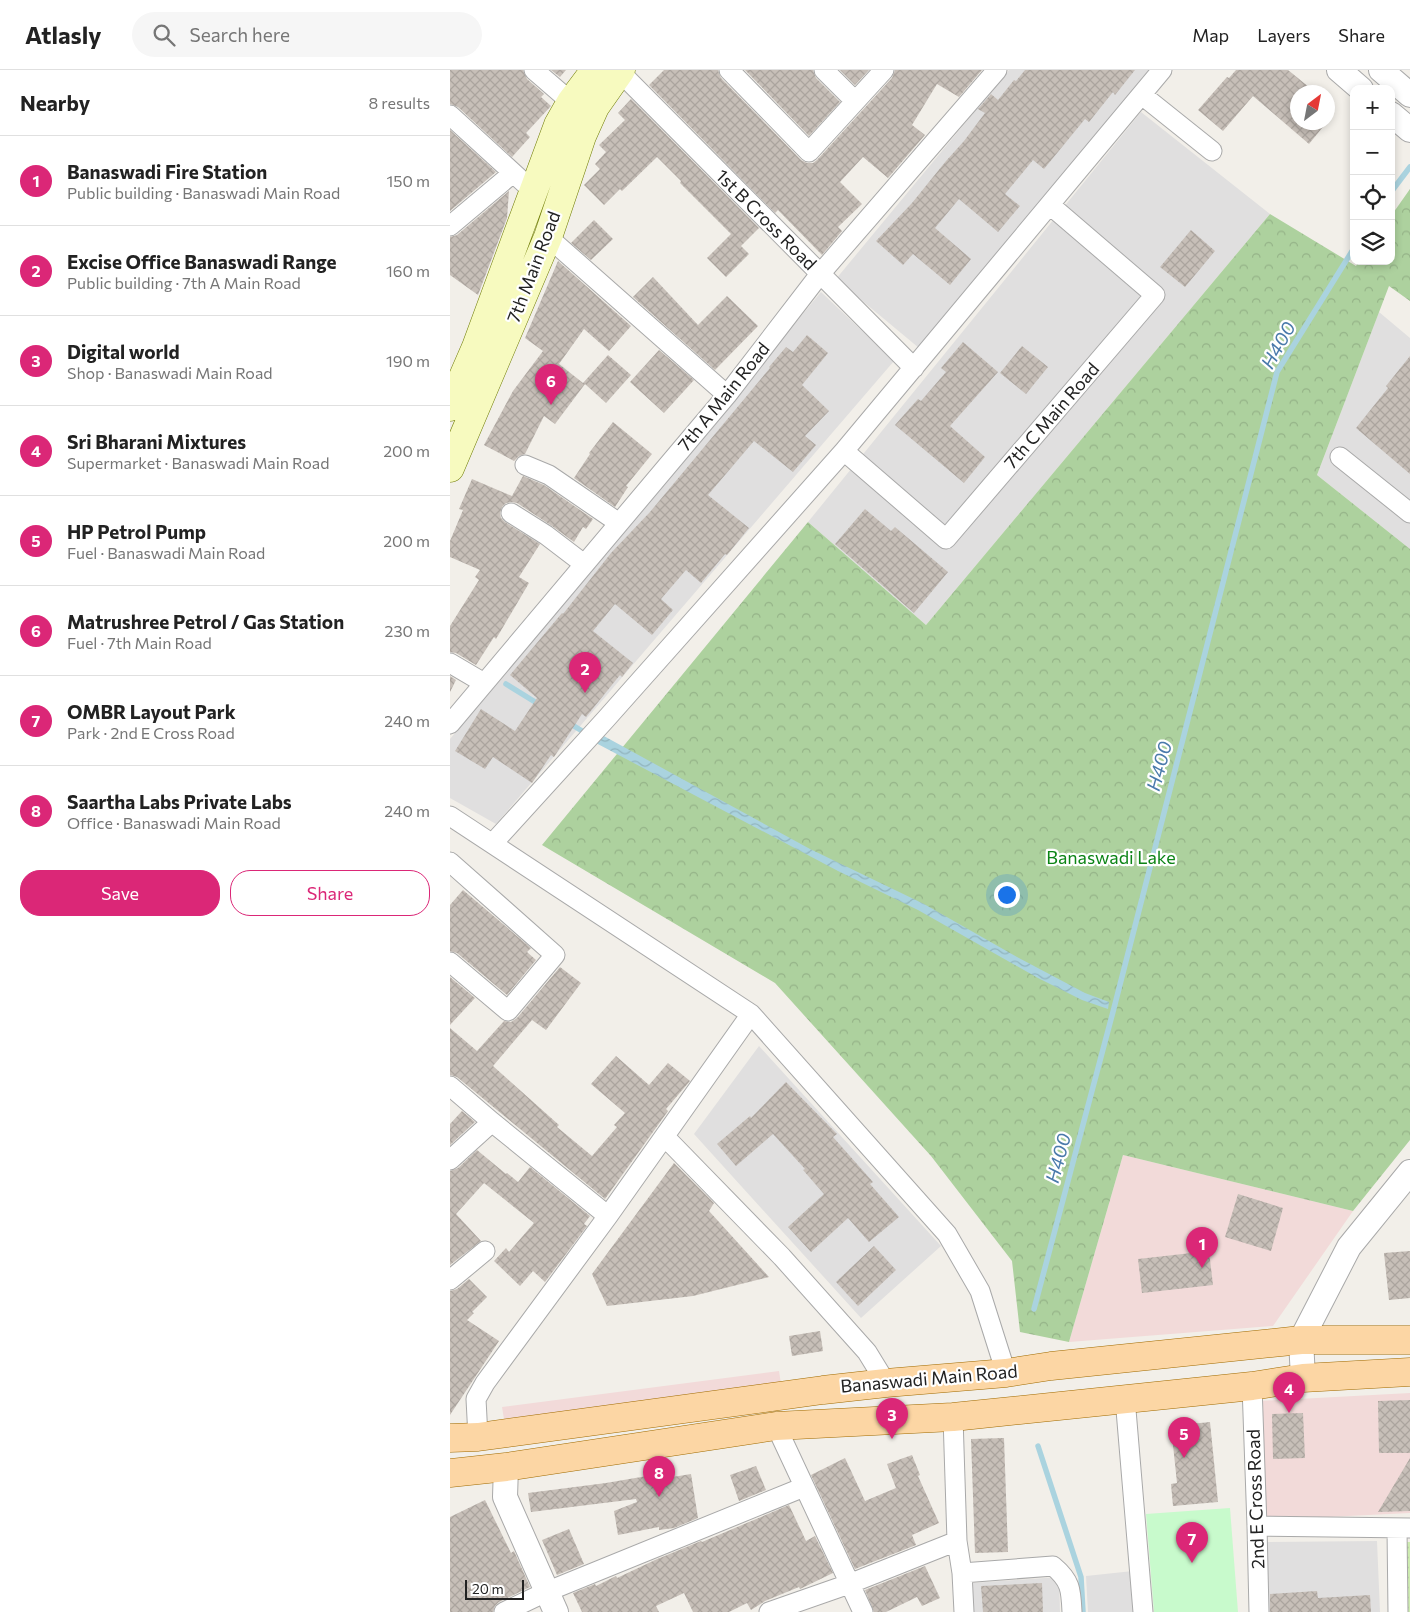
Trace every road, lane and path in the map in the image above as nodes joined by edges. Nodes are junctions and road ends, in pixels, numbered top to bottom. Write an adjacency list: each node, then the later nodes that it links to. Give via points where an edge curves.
1 (534, 70): 14 (street)
2 (729, 70): 13 (street, via 809,152)
3 (824, 70): 13 (street)
4 (884, 70): 13 (street)
5 (997, 70): 22 (street, 7th A Main Road)
6 (1162, 70): 11 (street)
7 (1339, 70): 10 (street)
8 (1380, 70): 12 (street)
9 (612, 71): 14 (main road, 7th Main Road); 21 (main road, 7th Main Road, via 582,136); 22 (street, 1st B Cross Road)
10 (1356, 85)
11 (1142, 95): 16 (street); 19 (street)
12 (1410, 96)
13 (855, 101)
14 (571, 102): 18 (main road, 7th Main Road, via 558,124)
15 (450, 115): 17 (street)
16 (1212, 151)
17 (513, 173): 18 (street); 20 (street)
18 (533, 191): 24 (main road, 7th Main Road)
19 (1050, 205): 23 (street); 26 (street, 7th C Main Road, via 1155,295 946,539)
20 (450, 226)
21 (548, 237): 24 (main road, 7th Main Road); 25 (street)
22 (820, 274): 23 (street, 1st B Cross Road); 25 (street, 7th A Main Road)
23 (914, 368): 26 (street)
24 (460, 390): 29 (main road, 7th Main Road)
25 (726, 395): 32 (street, 7th A Main Road)
26 (844, 451): 38 (street)
27 (1340, 457): 30 (street)
28 (525, 465): 32 (street, via 548,475)
29 (450, 468)
30 (1410, 513)
31 (511, 514): 33 (street)
32 (619, 523): 33 (street, 7th A Main Road)
33 (584, 564): 35 (street, 7th A Main Road)
34 (450, 663): 35 (street)
35 (484, 683): 36 (street, 7th A Main Road)
36 (450, 724)
37 (450, 816): 38 (street)
38 (493, 843): 41 (street)
39 (450, 862): 40 (street, via 555,955 508,1012)
40 (450, 962)
41 (751, 1014): 44 (street); 53 (street, via 947,1234 980,1291)
42 (450, 1086): 43 (street)
43 (492, 1122): 45 (street); 47 (street)
44 (665, 1137): 47 (street); 55 (street, via 867,1352)
45 (450, 1160)
46 (1410, 1172): 50 (street, via 1349,1247)
47 (608, 1216): 60 (street, via 485,1383 476,1399)
48 (485, 1251): 49 (street)
49 (450, 1280)
50 (1301, 1340): 51 (main road, Banaswadi Main Road); 53 (main road, Banaswadi Main Road); 54 (street)
51 (1410, 1340)
52 (1410, 1372): 54 (main road, Banaswadi Main Road)
53 (1006, 1373): 55 (main road, Banaswadi Main Road)
54 (1303, 1378): 56 (main road, Banaswadi Main Road)
55 (886, 1383): 60 (main road, Banaswadi Main Road)
56 (1252, 1386): 57 (main road, Banaswadi Main Road); 65 (street, 2nd E Cross Road)
57 (1125, 1398): 58 (main road, Banaswadi Main Road); 76 (street)
58 (953, 1417): 59 (main road, Banaswadi Main Road); 67 (street)
59 (776, 1426): 62 (main road, Banaswadi Main Road); 64 (street)
60 (478, 1437): 61 (main road, Banaswadi Main Road)
61 (450, 1438)
62 (506, 1466): 63 (main road, Banaswadi Main Road); 70 (street, via 505,1497)
63 (450, 1473)
64 (804, 1488): 69 (street); 70 (street)
65 (1258, 1526): 66 (street); 77 (street, 2nd E Cross Road)
66 (1403, 1529): 78 (street)
67 (957, 1541): 68 (street); 69 (street)
68 (962, 1573): 74 (street); 75 (street, via 1053,1566 1070,1586)
69 (849, 1584): 72 (street); 73 (street)
70 (551, 1602): 71 (street)
71 (504, 1612)
72 (769, 1612)
73 (863, 1612)
74 (964, 1612)
75 (1072, 1612)
76 (1143, 1612)
77 (1259, 1612)
78 (1398, 1612)

